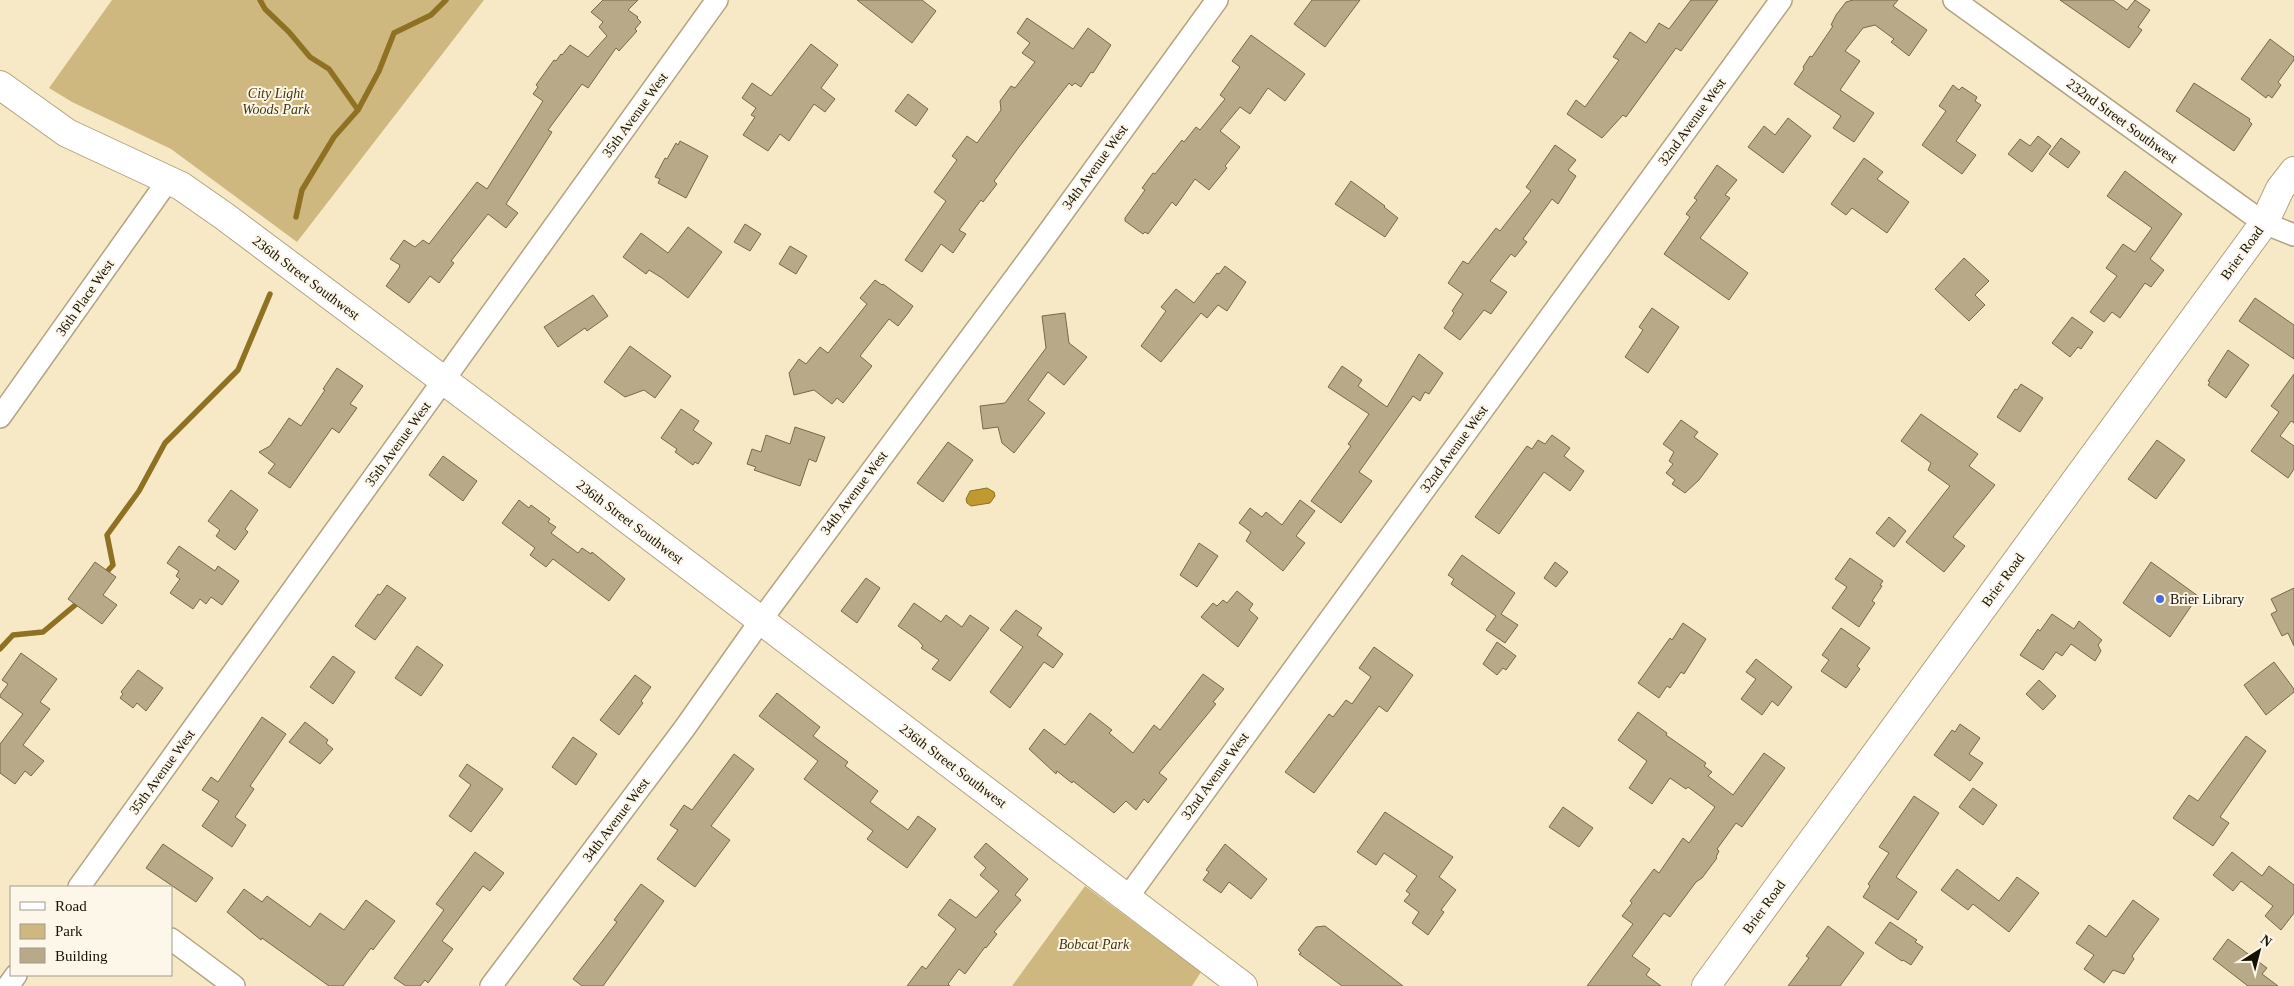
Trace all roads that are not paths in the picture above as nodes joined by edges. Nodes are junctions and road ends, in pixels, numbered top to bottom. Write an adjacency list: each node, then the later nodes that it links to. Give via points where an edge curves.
1 (717, 0): 10 (street, 35th Avenue West)
2 (1217, 0): 12 (street, 34th Avenue West)
3 (1781, 0): 14 (street, 32nd Avenue West)
4 (1954, 0): 8 (street, 232nd Street Southwest)
5 (0, 85): 7 (street, 236th Street Southwest, via 67,132)
6 (2294, 170): 8 (street, Brier Road, via 2280,189)
7 (169, 180): 10 (street, 236th Street Southwest, via 224,216); 11 (street, 36th Place West)
8 (2264, 222): 9 (street, 232nd Street Southwest); 19 (street, Brier Road)
9 (2294, 235)
10 (444, 381): 12 (street, 236th Street Southwest); 13 (street, 35th Avenue West)
11 (0, 417)
12 (760, 620): 14 (street, 236th Street Southwest); 17 (street, 34th Avenue West, via 684,729)
13 (89, 884)
14 (1127, 898): 18 (street, 236th Street Southwest)
15 (172, 940): 16 (street)
16 (234, 986)
17 (491, 986)
18 (1243, 986)
19 (1706, 986)

